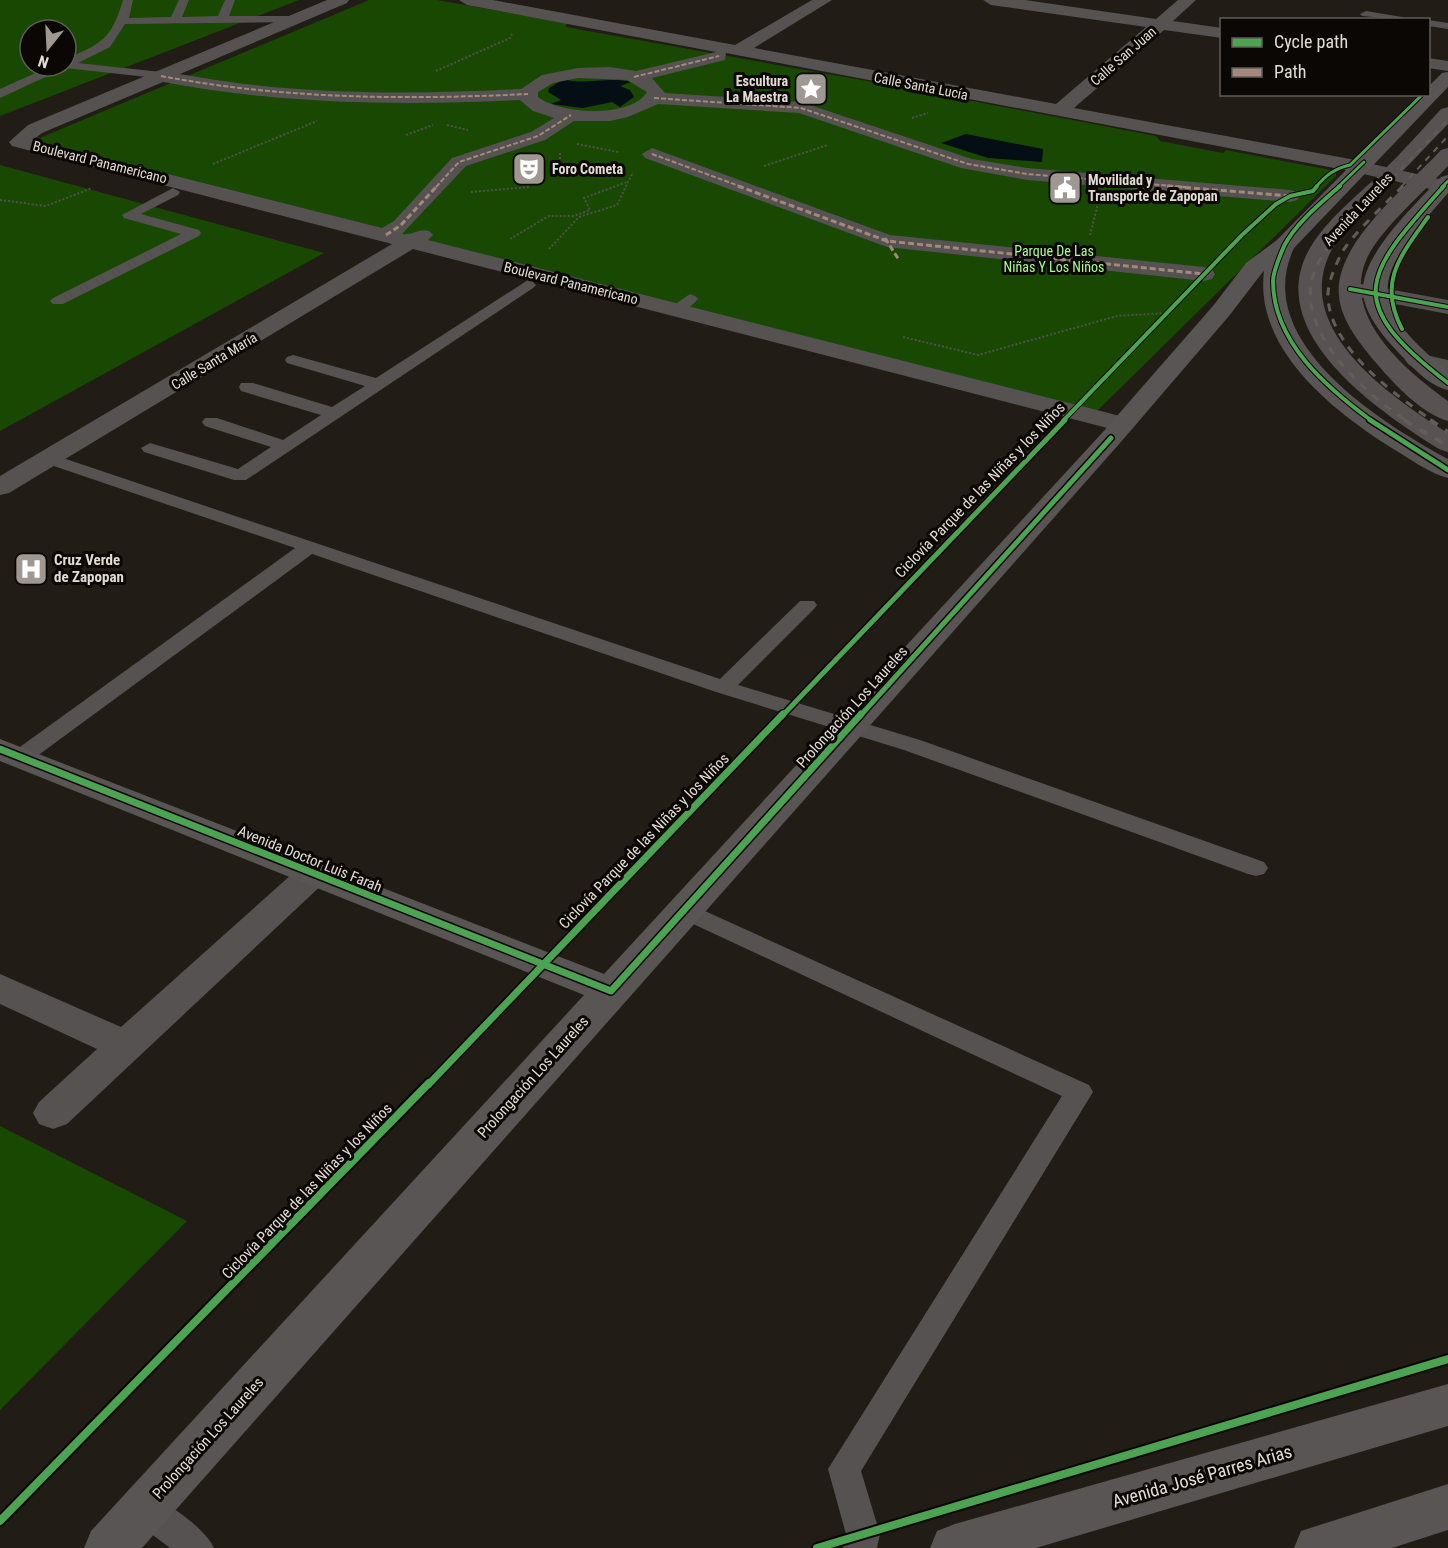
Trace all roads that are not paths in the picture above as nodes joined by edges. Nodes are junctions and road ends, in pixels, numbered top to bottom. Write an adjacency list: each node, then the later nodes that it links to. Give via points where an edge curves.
1 (128, 0): 14 (lane)
2 (184, 0): 13 (lane)
3 (341, 0): 12 (street, Boulevard Panamericano)
4 (467, 0): 19 (street, Calle Santa Lucía)
5 (824, 0): 19 (street)
6 (991, 0): 16 (street)
7 (1188, 0): 16 (street, Calle San Juan)
8 (269, 7): 9 (lane)
9 (226, 10): 12 (lane); 13 (lane)
10 (1366, 14): 11 (lane)
11 (1390, 18)
12 (295, 19): 25 (street, Boulevard Panamericano)
13 (175, 20): 14 (lane)
14 (122, 21): 21 (lane, via 106,45)
15 (1430, 23): 17 (lane)
16 (1160, 24): 18 (street); 32 (street, Calle San Juan)
17 (1448, 26)
18 (1220, 33)
19 (737, 51): 32 (street, Calle Santa Lucía)
20 (719, 56): 26 (street)
21 (78, 58)
22 (1430, 63): 24 (street)
23 (78, 66): 25 (lane)
24 (1448, 66)
25 (160, 76): 30 (street, via 198,84 367,98 425,100); 35 (street, Boulevard Panamericano, via 35,129)
26 (634, 76): 30 (street, via 596,72 563,75 540,82); 31 (street, via 652,85)
27 (1448, 77): 38 (street, Avenida Laureles)
28 (35, 78): 29 (lane)
29 (0, 94)
30 (528, 94): 34 (street, via 538,107)
31 (654, 98): 34 (street, via 642,107 620,113); 41 (street, via 801,108 968,164 1027,174)
32 (1058, 112): 38 (street, Calle Santa Lucía)
33 (1448, 112): 38 (main road, Avenida Laureles)
34 (571, 115): 43 (street, Calle Santa María, via 538,136 459,162 401,225)
35 (19, 142): 40 (street, Boulevard Panamericano, via 26,153); 43 (street, Boulevard Panamericano)
36 (652, 154): 42 (street)
37 (1448, 154): 39 (main road, Avenida Laureles)
38 (1378, 172): 39 (street, Calle Santa Lucía); 44 (street, Avenida Laureles); 64 (main road, Avenida Laureles, via 1319,251 1310,279 1311,304 1316,322 1337,355 1384,400)
39 (1435, 182): 48 (main road, Avenida Laureles, via 1359,253); 49 (street, Avenida Laureles, via 1392,248)
40 (173, 192): 43 (street, Boulevard Panamericano); 50 (lane, via 129,215 194,233)
41 (1290, 196)
42 (885, 237): 45 (street); 46 (street)
43 (405, 240): 47 (street, Boulevard Panamericano); 63 (street, Boulevard Panamericano, via 683,304); 67 (street, Calle Santa María)
44 (1285, 245): 52 (street, Prolongación Los Laureles, via 1254,268); 53 (street, Avenida Laureles, via 1274,274)
45 (899, 260)
46 (1204, 274)
47 (528, 285): 58 (lane); 63 (street, Boulevard Panamericano)
48 (1350, 289): 49 (street); 61 (main road, via 1362,326 1385,361)
49 (1374, 293): 51 (street); 55 (street, via 1391,328)
50 (58, 301)
51 (1448, 307)
52 (1221, 311): 53 (street, via 1252,310); 63 (street, Prolongación Los Laureles)
53 (1280, 320): 68 (street, Avenida Laureles, via 1301,357 1349,405 1383,431)
54 (292, 360): 58 (lane)
55 (1417, 360): 56 (street); 57 (street)
56 (1448, 367)
57 (1448, 383)
58 (378, 384): 60 (lane)
59 (247, 387): 60 (lane)
60 (334, 413): 65 (lane)
61 (1448, 413)
62 (210, 422): 65 (lane)
63 (1117, 431): 73 (street, Prolongación Los Laureles)
64 (1448, 444)
65 (285, 446): 66 (lane, via 240,476)
66 (150, 448)
67 (51, 459): 69 (street, Calle Santa María); 70 (lane)
68 (1448, 470)
69 (0, 487)
70 (309, 547): 72 (lane); 74 (lane)
71 (807, 604): 72 (lane)
72 (723, 688): 73 (lane)
73 (850, 727): 75 (lane); 77 (street, Prolongación Los Laureles)
74 (10, 753): 76 (street, Avenida Doctor Luis Farah)
75 (1256, 868)
76 (314, 873): 79 (street, Avenida Doctor Luis Farah); 80 (street)
77 (685, 910): 79 (street, Prolongación Los Laureles); 87 (lane, via 1079,1092 844,1468 863,1534)
78 (0, 988): 80 (street)
79 (611, 991): 84 (street, Prolongación Los Laureles)
80 (126, 1046): 81 (street)
81 (53, 1113)
82 (1448, 1405): 88 (street, Avenida José Parres Arias)
83 (1448, 1507): 89 (street)
84 (145, 1509): 85 (street, Prolongación Los Laureles); 86 (lane)
85 (109, 1548)
86 (197, 1548)
87 (860, 1548)
88 (955, 1548)
89 (1319, 1548)

